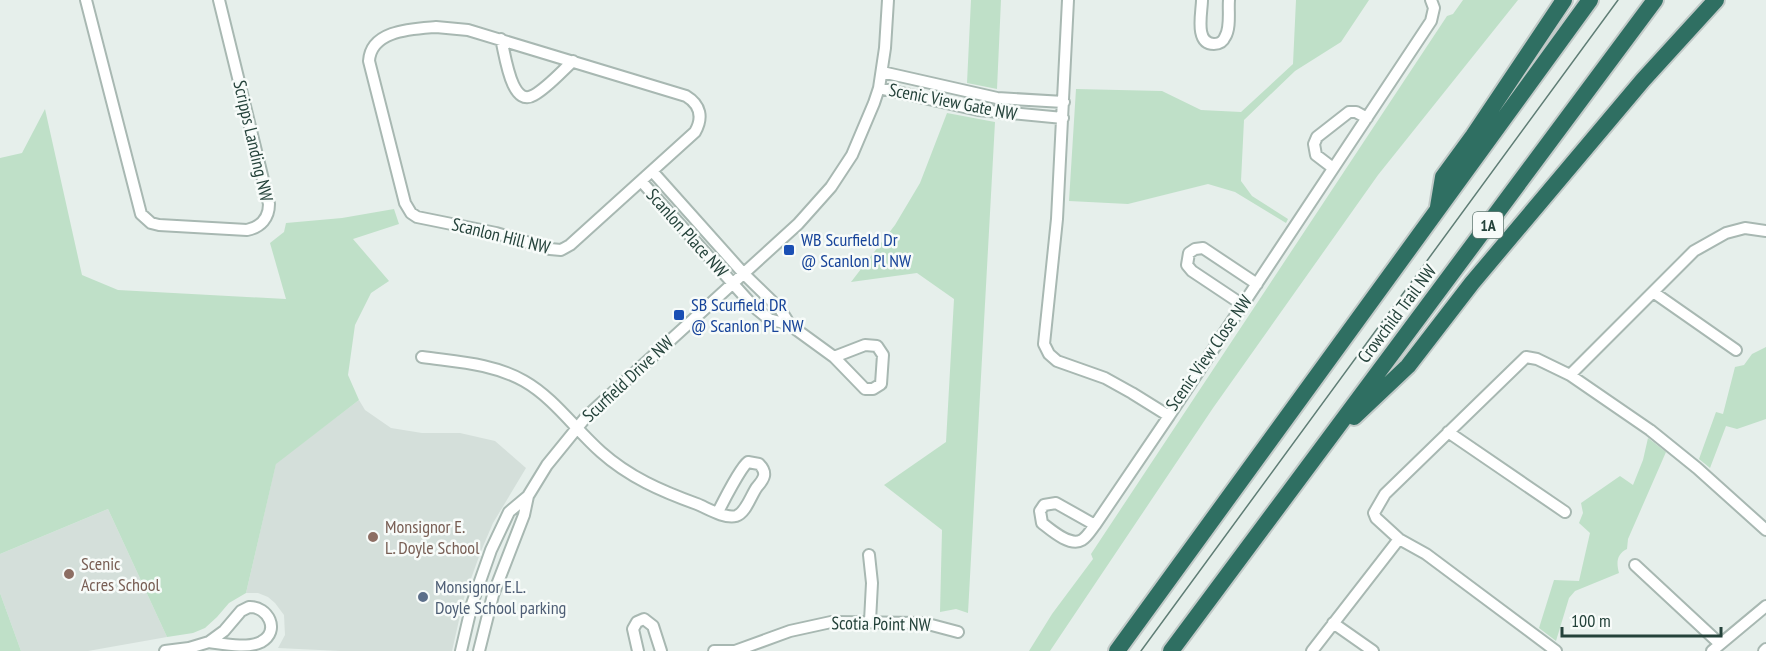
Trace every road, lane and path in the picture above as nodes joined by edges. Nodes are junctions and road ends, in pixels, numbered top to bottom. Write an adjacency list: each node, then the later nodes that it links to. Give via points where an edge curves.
1 (87, 0): 2 (street, Scripps Landing NW, via 141,214 159,225 247,230 264,221 269,204)
2 (219, 0)
3 (888, 0): 14 (street, Scurfield Drive NW)
4 (1068, 0): 16 (street, Scenic View Close NW)
5 (1202, 0): 6 (street, via 1202,36 1214,44 1227,34)
6 (1229, 0)
7 (1431, 0): 18 (street, Scenic View Close NW, via 1431,21)
8 (1564, 0): 22 (highway, via 1443,177)
9 (1590, 0): 22 (highway, Crowchild Trail NW)
10 (1655, 0): 37 (highway, Crowchild Trail NW / 1A)
11 (1716, 0): 37 (highway, via 1643,80 1472,283 1408,366)
12 (501, 39): 13 (street, Scanlon Hill NW); 13 (street, via 514,89 520,96 533,96); 21 (street, Scanlon Hill NW, via 436,27 387,36 372,47 369,61 405,203 411,213 422,219 496,233 555,250 570,245)
13 (573, 61): 20 (street, Scanlon Hill NW, via 694,101 700,112 695,132)
14 (882, 72): 15 (street, Scurfield Drive NW); 16 (street, Scenic View Gate NW, via 997,98)
15 (879, 88): 17 (street, Scenic View Gate NW, via 978,110); 24 (street, Scurfield Drive NW, via 860,138 831,187)
16 (1064, 102): 17 (street, Scenic View Close NW)
17 (1063, 118): 34 (street, Scenic View Close NW, via 1045,348 1057,361 1105,378)
18 (1367, 118): 19 (street, Scenic View Close NW); 19 (street, via 1349,112 1317,137 1316,156)
19 (1333, 168): 26 (street, Scenic View Close NW)
20 (652, 171): 21 (street, Scanlon Hill NW); 24 (street, Scanlon Place NW)
21 (641, 181): 25 (street, Scanlon Place NW)
22 (1438, 210): 61 (highway, Crowchild Trail NW)
23 (1766, 231): 27 (street, via 1745,228 1707,242)
24 (744, 274): 25 (street, Scurfield Drive NW); 29 (street, Scanlon Place NW, via 780,309)
25 (733, 284): 29 (street, Scanlon Place NW, via 769,319); 35 (street, Scurfield Drive NW)
26 (1257, 284): 28 (street, Scenic View Close NW); 28 (street, via 1203,248 1189,253 1187,265 1192,271)
27 (1653, 292): 30 (street); 33 (street)
28 (1243, 305): 34 (street, Scenic View Close NW)
29 (789, 325): 32 (street, Scanlon Place NW)
30 (1736, 350)
31 (422, 357): 35 (street, via 505,371 545,396)
32 (834, 357): 32 (street, Scanlon Place NW, via 865,389 880,384 883,355 877,346 865,345)
33 (1570, 375): 36 (street, via 1526,357); 42 (street, via 1656,434)
34 (1169, 417): 41 (street)
35 (577, 427): 38 (street, Scurfield Drive NW); 39 (street, via 601,452 639,480)
36 (1448, 432): 40 (street); 43 (street, via 1376,507 1376,518)
37 (1321, 449): 62 (highway, Crowchild Trail NW / 1A)
38 (528, 496): 55 (street, Scurfield Drive NW, via 509,512 491,550); 56 (street, Scurfield Drive NW, via 493,595)
39 (718, 512): 39 (street, via 728,516 741,512 764,480 759,464 748,462 742,467)
40 (1565, 512)
41 (1095, 525): 41 (street, via 1056,503 1044,505 1040,511 1045,526 1066,540 1085,539)
42 (1766, 530)
43 (1399, 539): 48 (street); 65 (street, via 1426,554)
44 (868, 555): 47 (street, via 872,583)
45 (1635, 565): 52 (street)
46 (1766, 606): 52 (street)
47 (870, 621): 49 (street, Scotia Point NW, via 924,623); 51 (street, Scotia Point NW, via 831,622 790,631)
48 (1333, 623): 63 (street); 64 (street)
49 (958, 632)
50 (209, 642): 50 (street, via 261,642 271,630 270,617 258,607 244,608); 53 (street)
51 (753, 647): 60 (street, Scotia Point NW)
52 (1716, 647)
53 (189, 650): 54 (street)
54 (165, 651)
55 (461, 651)
56 (479, 651)
57 (639, 651): 58 (street, via 633,629 644,619 653,626)
58 (661, 651)
59 (714, 651): 60 (street, Scotia Point NW)
60 (735, 651)
61 (1117, 651)
62 (1171, 651)
63 (1312, 651)
64 (1373, 651)
65 (1556, 651)

